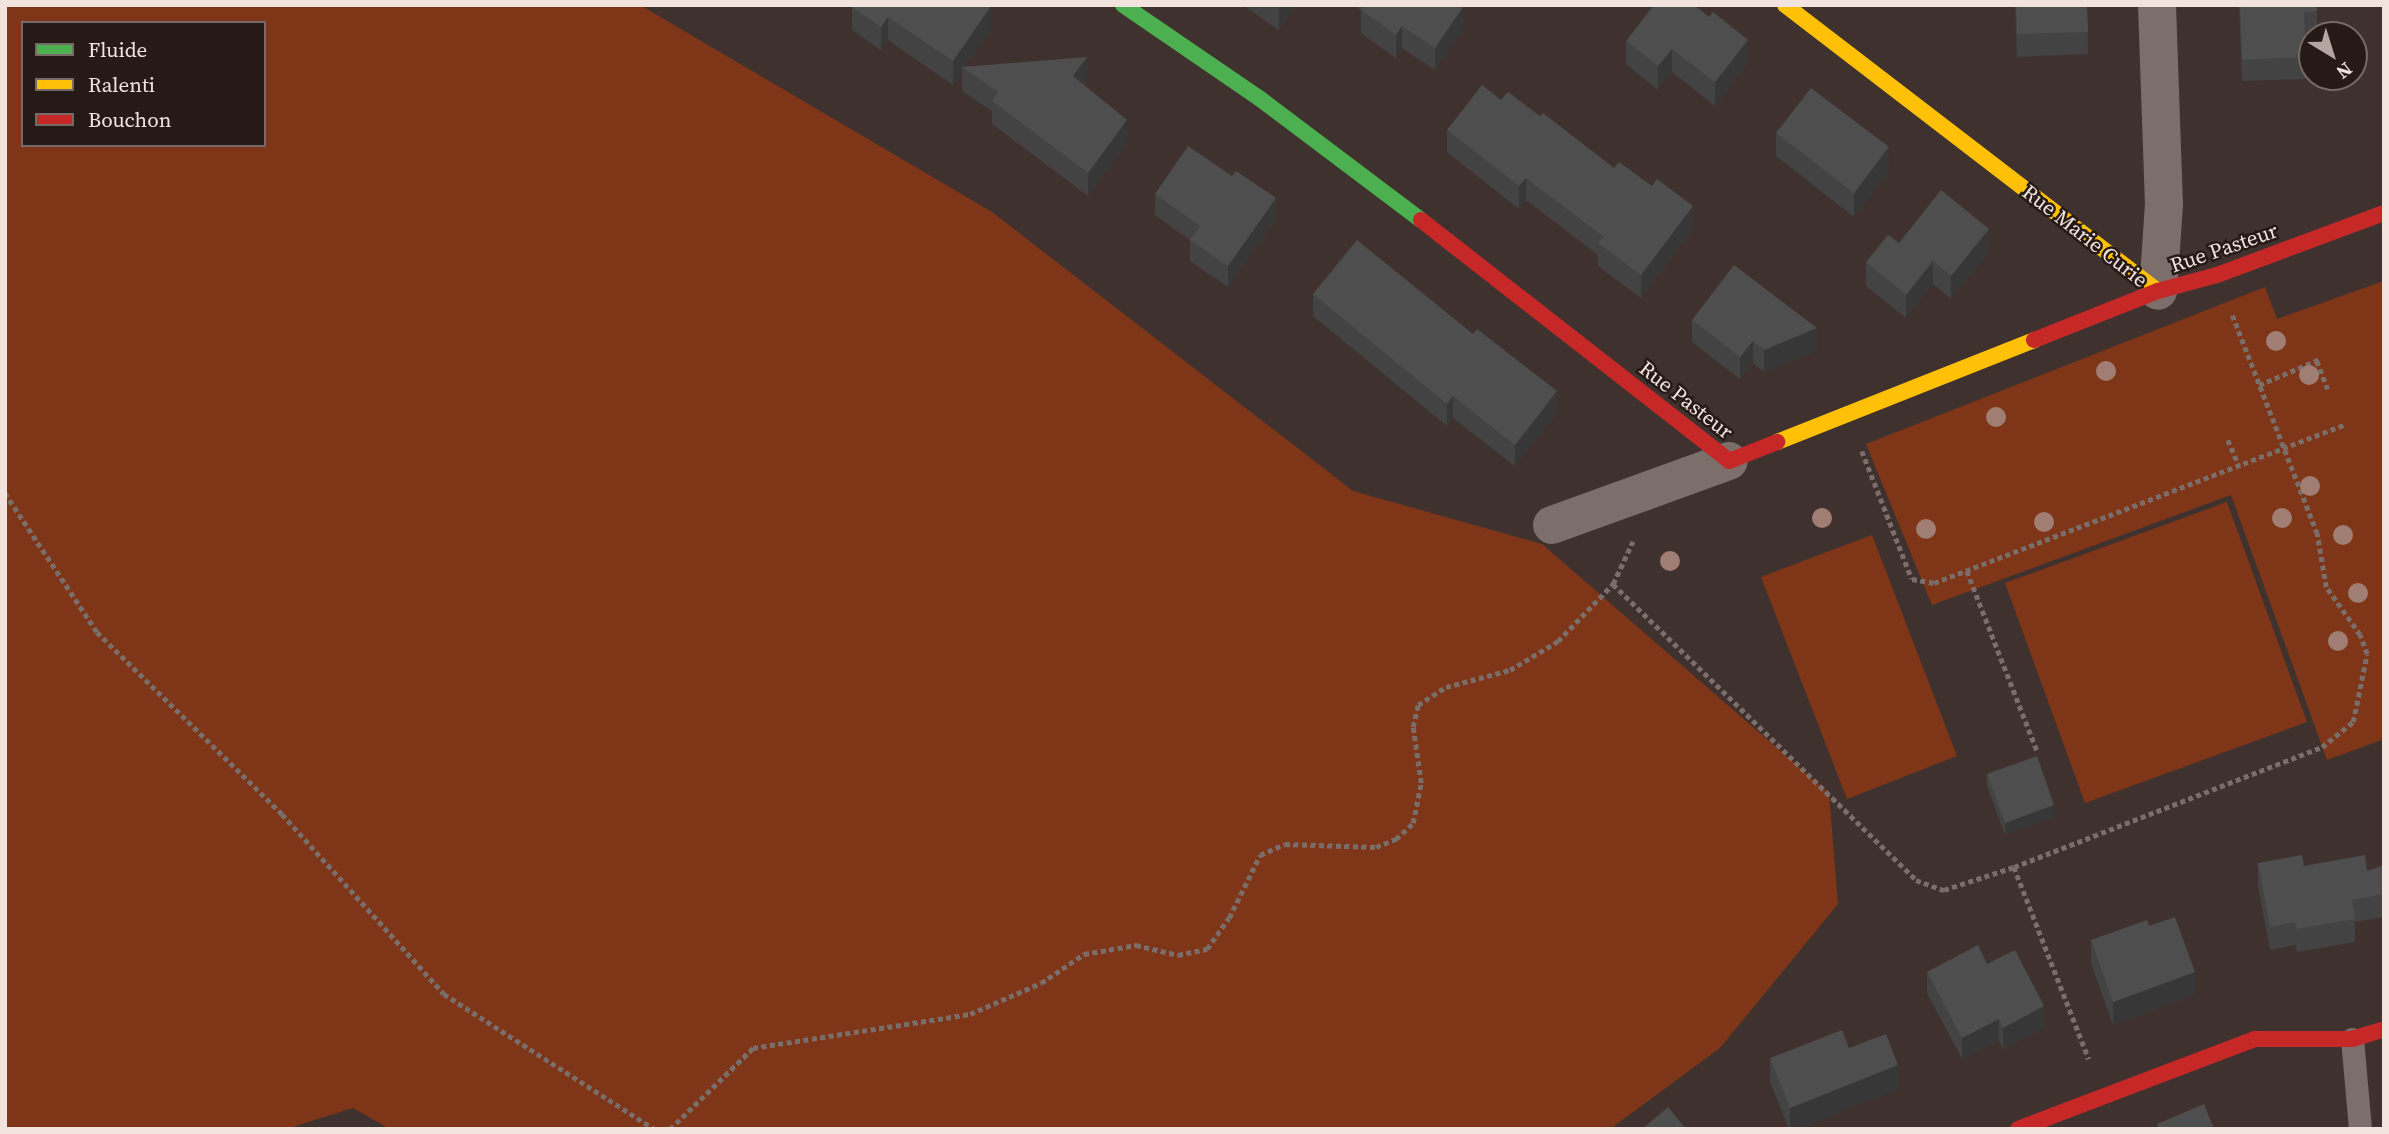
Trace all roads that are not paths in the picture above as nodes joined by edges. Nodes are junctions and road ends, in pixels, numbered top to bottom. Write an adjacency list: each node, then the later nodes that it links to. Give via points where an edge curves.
1 (1123, 5): 6 (street, Rue Pasteur, via 1346,162)
2 (1786, 5): 5 (street, Rue Marie Curie)
3 (2157, 5): 5 (street, Rue Marie Curie, via 2164,204)
4 (2384, 213): 5 (street, Rue Pasteur, via 2217,275)
5 (2158, 291): 6 (street, Rue Pasteur)
6 (1729, 461): 7 (street)
7 (1552, 525)
8 (2384, 1029): 9 (street)
9 (2352, 1039): 10 (street, via 2255,1039); 11 (lane)
10 (2018, 1129)
11 (2360, 1129)

